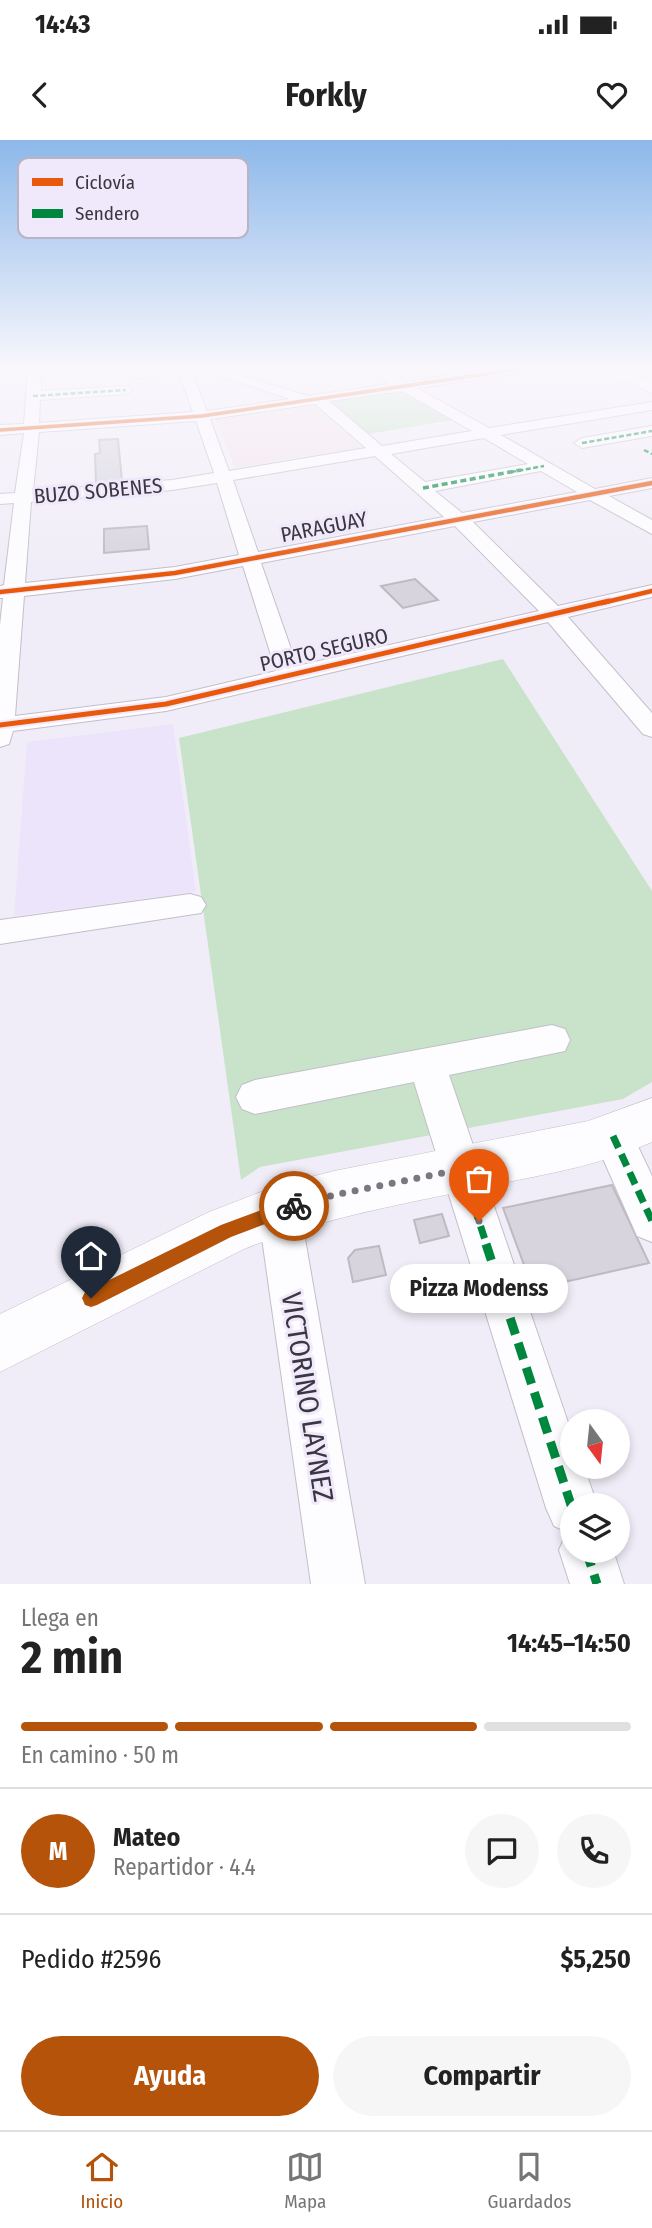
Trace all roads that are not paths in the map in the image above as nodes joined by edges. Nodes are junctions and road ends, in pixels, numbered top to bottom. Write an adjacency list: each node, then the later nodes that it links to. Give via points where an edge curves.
1 (31, 435): 14 (street)
2 (209, 435): 10 (street)
3 (360, 435): 8 (street)
4 (479, 435): 8 (street, BUZO SOBENES)
5 (489, 435): 9 (street)
6 (626, 435): 7 (street)
7 (582, 443)
8 (381, 452): 10 (street, BUZO SOBENES); 12 (street)
9 (544, 466): 12 (street); 13 (street)
10 (223, 477): 14 (street, BUZO SOBENES); 18 (street)
11 (652, 483): 13 (street, PARAGUAY)
12 (423, 488): 16 (street)
13 (593, 494): 16 (street, PARAGUAY); 17 (street)
14 (23, 497): 15 (street, BUZO SOBENES); 19 (street)
15 (0, 499)
16 (460, 520): 18 (street, PARAGUAY); 21 (street)
17 (652, 528)
18 (251, 559): 19 (street, PARAGUAY, via 135,579); 22 (street)
19 (7, 591): 24 (street)
20 (652, 591): 21 (street, PORTO SEGURO)
21 (554, 614): 22 (street, PORTO SEGURO); 23 (street)
22 (289, 676): 24 (street, PORTO SEGURO, via 153,706)
23 (652, 729)
24 (0, 730)
25 (190, 905): 26 (street)
26 (0, 932)
27 (552, 1040): 28 (street)
28 (427, 1064): 29 (street); 31 (street)
29 (255, 1097)
30 (632, 1128): 31 (main road); 33 (street)
31 (462, 1169): 32 (main road); 35 (street)
32 (279, 1210): 34 (main road, via 227,1230); 37 (street, VICTORINO LAYNEZ)
33 (652, 1221)
34 (0, 1344)
35 (567, 1493)
36 (590, 1563): 38 (street)
37 (338, 1584)
38 (597, 1584)

